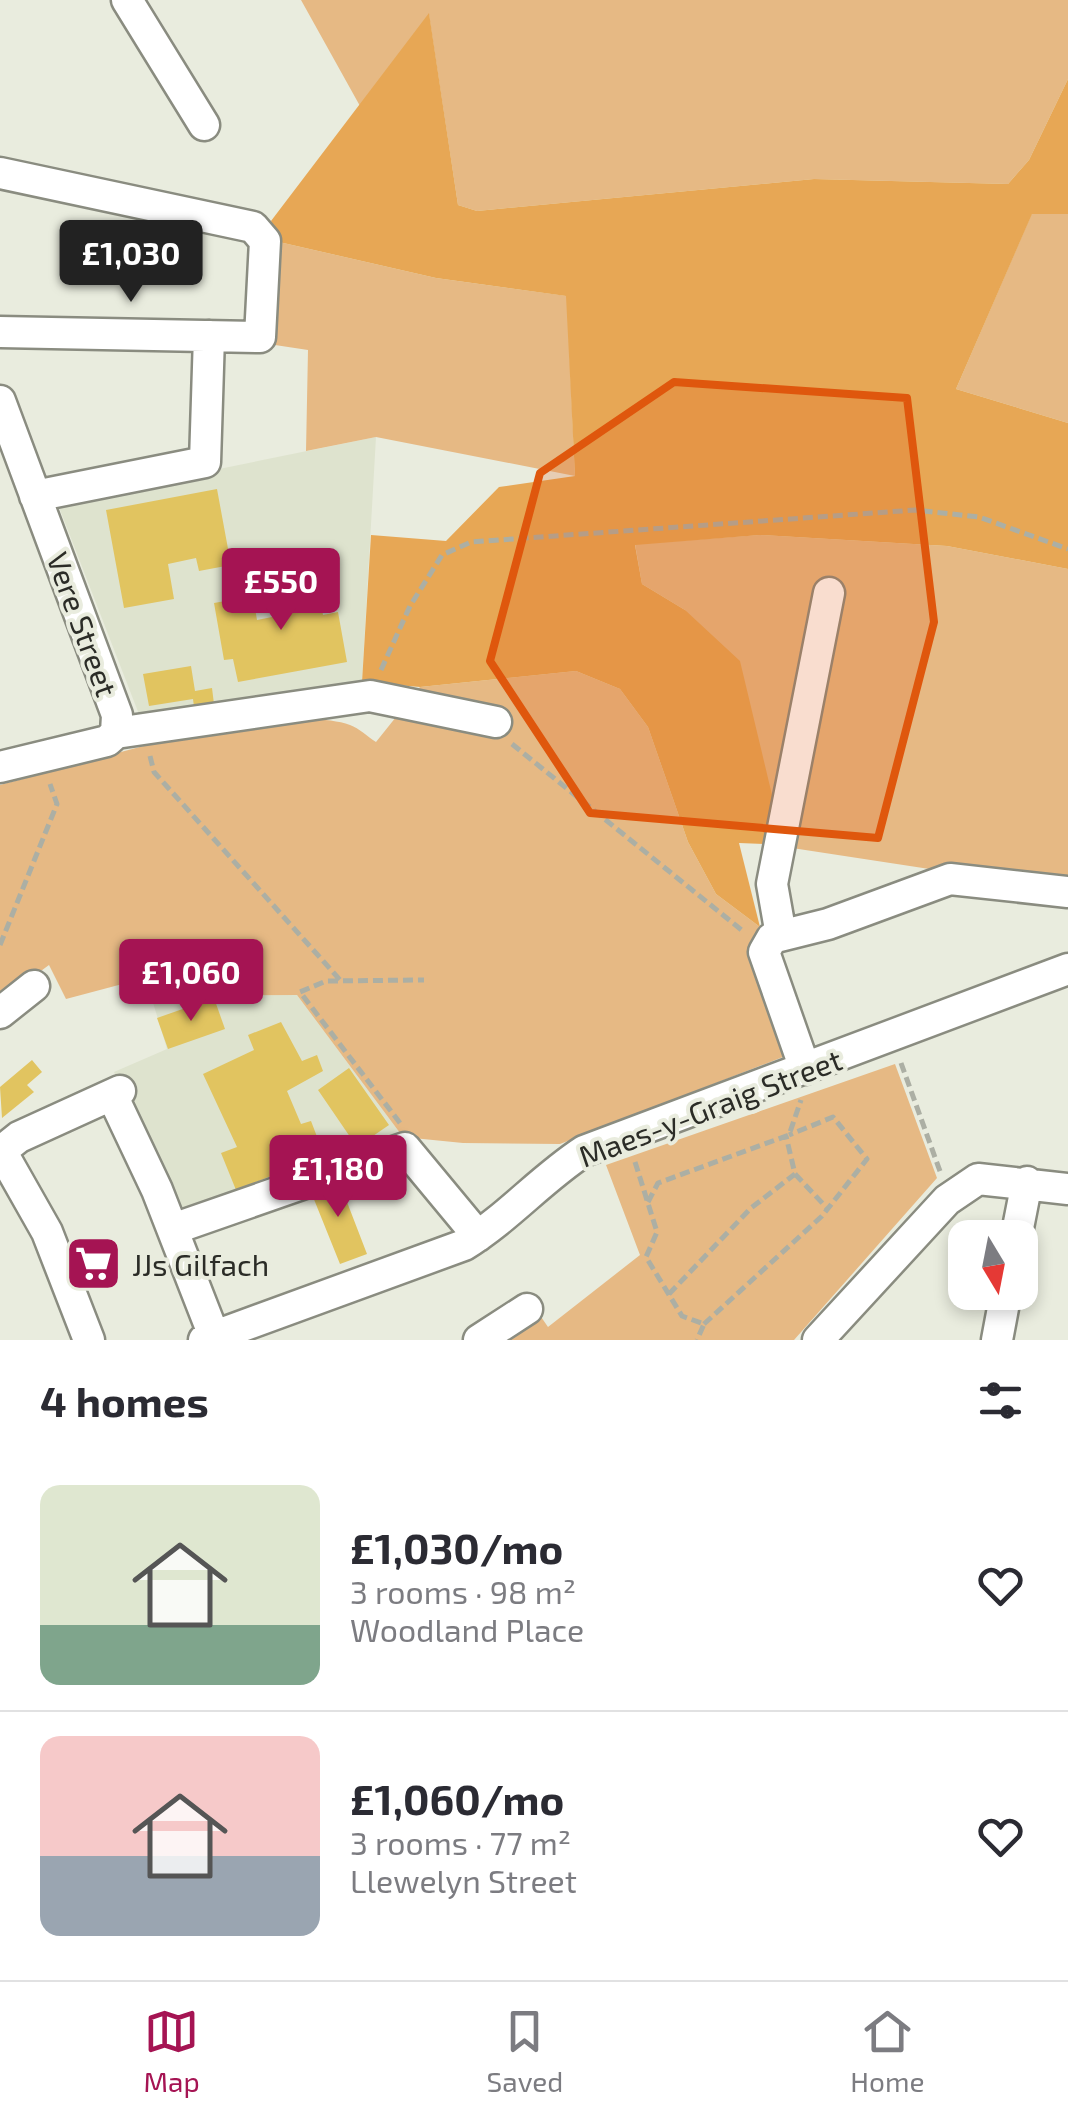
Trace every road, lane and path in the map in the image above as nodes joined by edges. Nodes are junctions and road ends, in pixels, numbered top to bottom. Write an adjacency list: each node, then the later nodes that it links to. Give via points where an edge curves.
1 (127, 0): 2 (street)
2 (204, 125)
3 (0, 173): 5 (street, via 253,228 266,242 260,337)
4 (0, 332): 5 (street)
5 (209, 336): 7 (street, via 205,462)
6 (0, 400): 7 (street, Vere Street)
7 (35, 496): 12 (street, Vere Street, via 117,715)
8 (1068, 549): 10 (path, via 980,516 916,510 471,542 442,555 410,606)
9 (829, 593): 17 (street, via 772,884)
10 (370, 696): 11 (street); 12 (street)
11 (496, 722): 17 (path, via 512,744)
12 (116, 734): 14 (street, Vere Street)
13 (148, 749): 20 (path, via 154,772)
14 (42, 757): 15 (street, Vere Street); 18 (path, via 57,804)
15 (1, 764)
16 (1068, 892): 17 (street, via 950,880)
17 (773, 944): 25 (street)
18 (0, 945)
19 (1068, 969): 24 (street, Maes-y-Graig Street)
20 (341, 980): 21 (path); 28 (path, via 300,992 407,1132)
21 (424, 980)
22 (34, 986): 23 (street)
23 (0, 1012)
24 (892, 1036): 25 (street, Maes-y-Graig Street); 30 (path)
25 (800, 1071): 26 (street, Maes-y-Graig Street); 27 (path, via 801,1100)
26 (626, 1135): 34 (path); 38 (street, Maes-y-Graig Street, via 550,1173)
27 (788, 1135): 31 (path); 34 (path, via 658,1183); 35 (path, via 833,1118 868,1159)
28 (405, 1148): 37 (street); 38 (street)
29 (1, 1151): 37 (street, via 116,1092); 45 (street, via 46,1232)
30 (938, 1168)
31 (795, 1174): 35 (path); 39 (path, via 751,1208)
32 (1026, 1182): 33 (street); 36 (street); 48 (street, via 978,1179 953,1196)
33 (1068, 1188)
34 (648, 1202): 39 (path, via 657,1232 646,1257)
35 (828, 1209): 42 (path)
36 (1019, 1220)
37 (173, 1229): 44 (street)
38 (478, 1236): 43 (street, Maes-y-Graig Street)
39 (668, 1294): 42 (path, via 682,1316)
40 (527, 1309): 46 (street)
41 (1003, 1310): 49 (street)
42 (704, 1324): 47 (path)
43 (264, 1330): 44 (street, Maes-y-Graig Street)
44 (209, 1338)
45 (89, 1340)
46 (479, 1340)
47 (697, 1340)
48 (818, 1340)
49 (997, 1340)

